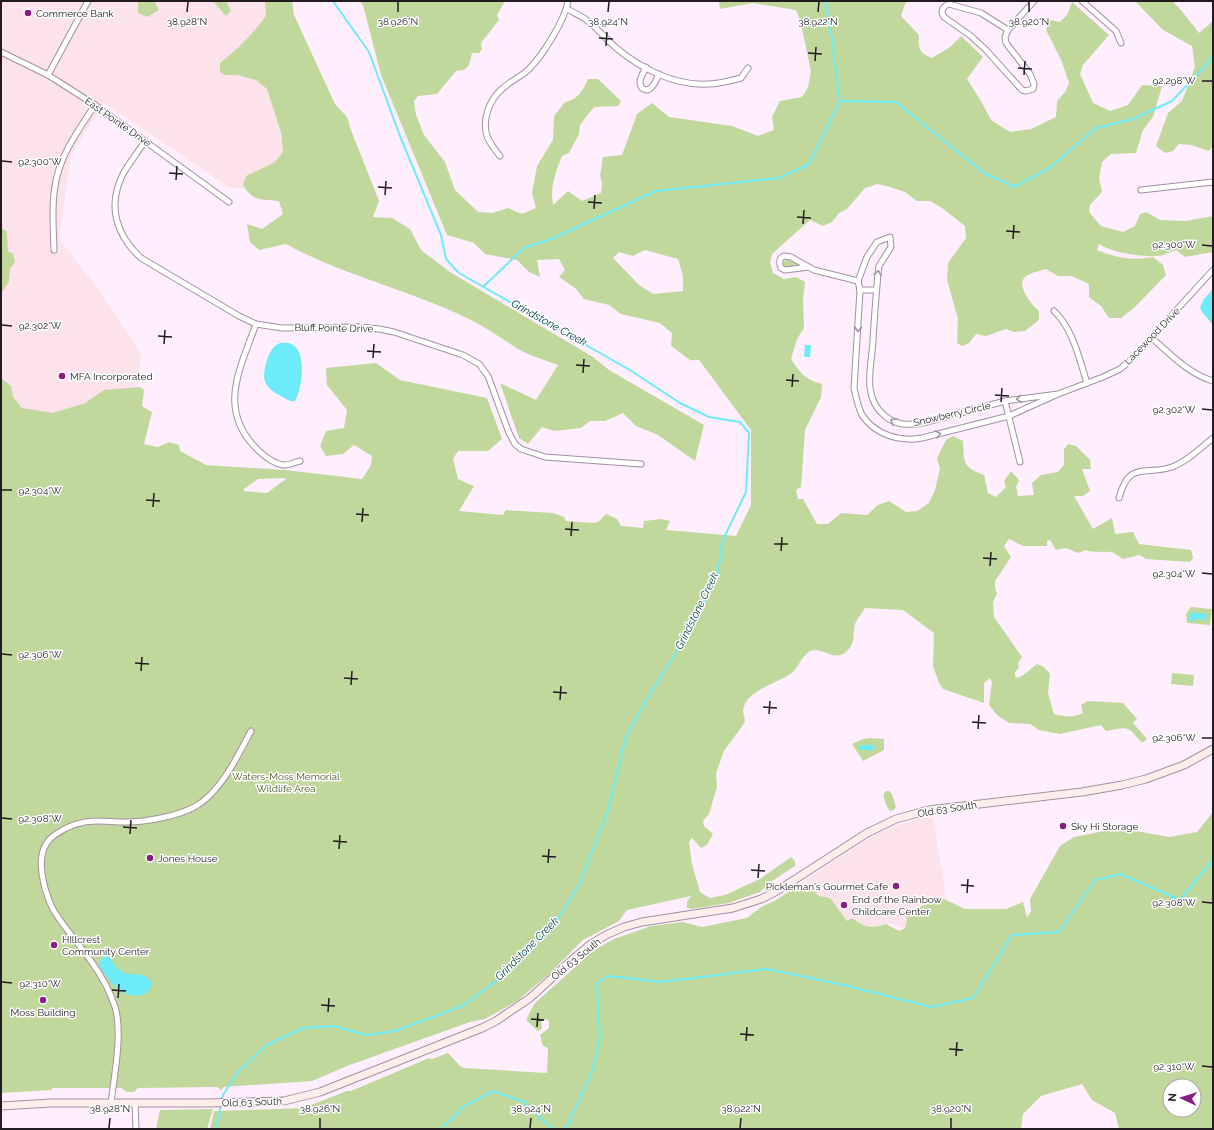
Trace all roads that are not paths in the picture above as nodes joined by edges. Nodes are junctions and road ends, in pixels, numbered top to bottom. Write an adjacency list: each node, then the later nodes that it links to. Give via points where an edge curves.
1 (88, 1): 12 (street)
2 (568, 1): 5 (street)
3 (1034, 1): 6 (street)
4 (1082, 1): 7 (street, via 1116,31)
5 (567, 9): 9 (street, via 589,22 615,46); 15 (street, via 539,58 528,70 503,88 490,104 487,114 487,136)
6 (1008, 30): 6 (street, via 982,13 949,4 942,10 944,17 986,50 1019,86 1030,91 1033,89 1033,80 1006,43)
7 (1122, 43)
8 (1, 52): 12 (street, East Pointe Drive)
9 (646, 67): 11 (street); 11 (street, via 640,81 643,89 651,88)
10 (748, 68): 11 (street, via 741,78 708,84 682,82)
11 (659, 74)
12 (48, 76): 13 (street, East Pointe Drive)
13 (95, 105): 14 (street, East Pointe Drive); 19 (street, via 74,136 59,170 52,212)
14 (145, 141): 18 (street, East Pointe Drive); 26 (street, Bluff Pointe Drive, via 123,174 117,189 115,206 117,223 122,235 130,248 141,258)
15 (500, 156)
16 (1213, 182): 17 (street)
17 (1141, 190)
18 (229, 202)
19 (54, 250)
20 (809, 267): 20 (street, via 791,257 784,256 780,261 781,268 785,270); 22 (street)
21 (1213, 270): 27 (street, Lacewood Drive)
22 (858, 281): 23 (street, Snowberry Circle); 24 (street, Snowberry Circle, one-way to 22, via 880,266 891,247 890,237 877,242 867,256)
23 (860, 290): 24 (street); 32 (street, Snowberry Circle, one-way to 32, via 854,388 862,415 877,430 889,436 913,440)
24 (876, 290): 31 (street, Snowberry Circle, one-way to 24, via 912,424 899,424 878,411 872,401 870,380)
25 (1054, 311): 29 (street, via 1070,333)
26 (256, 324): 34 (street, via 236,382 234,397 238,421 247,438 267,457 285,465); 36 (street, Bluff Pointe Drive, via 282,328 379,329 463,355 479,364 488,376 509,433 515,444 521,448 550,458)
27 (1152, 338): 28 (street, via 1190,370); 29 (street, Lacewood Drive, via 1120,369)
28 (1213, 381)
29 (1087, 383): 30 (street, Lacewood Drive)
30 (1058, 394): 31 (street, Snowberry Circle, one-way to 31); 32 (street, Snowberry Circle)
31 (1006, 401): 32 (street)
32 (1009, 416): 35 (street)
33 (1213, 438): 37 (street, via 1182,462 1171,467 1134,473 1125,482)
34 (300, 461)
35 (1020, 462)
36 (641, 464)
37 (1119, 498)
38 (252, 731): 40 (street, via 228,772 209,796 196,806 148,821 79,823 51,837 41,856 42,877 53,910 108,988 116,1010 118,1028)
39 (1213, 749): 41 (main road, Old 63 South, via 1184,765 1122,785 929,810 896,819 867,833 761,899 733,908 642,922 606,935 591,944 530,998 496,1021 320,1092 284,1101)
40 (111, 1103): 41 (main road, Old 63 South); 42 (main road, Old 63 South)
41 (135, 1103): 43 (street)
42 (1, 1106)
43 (136, 1129)

